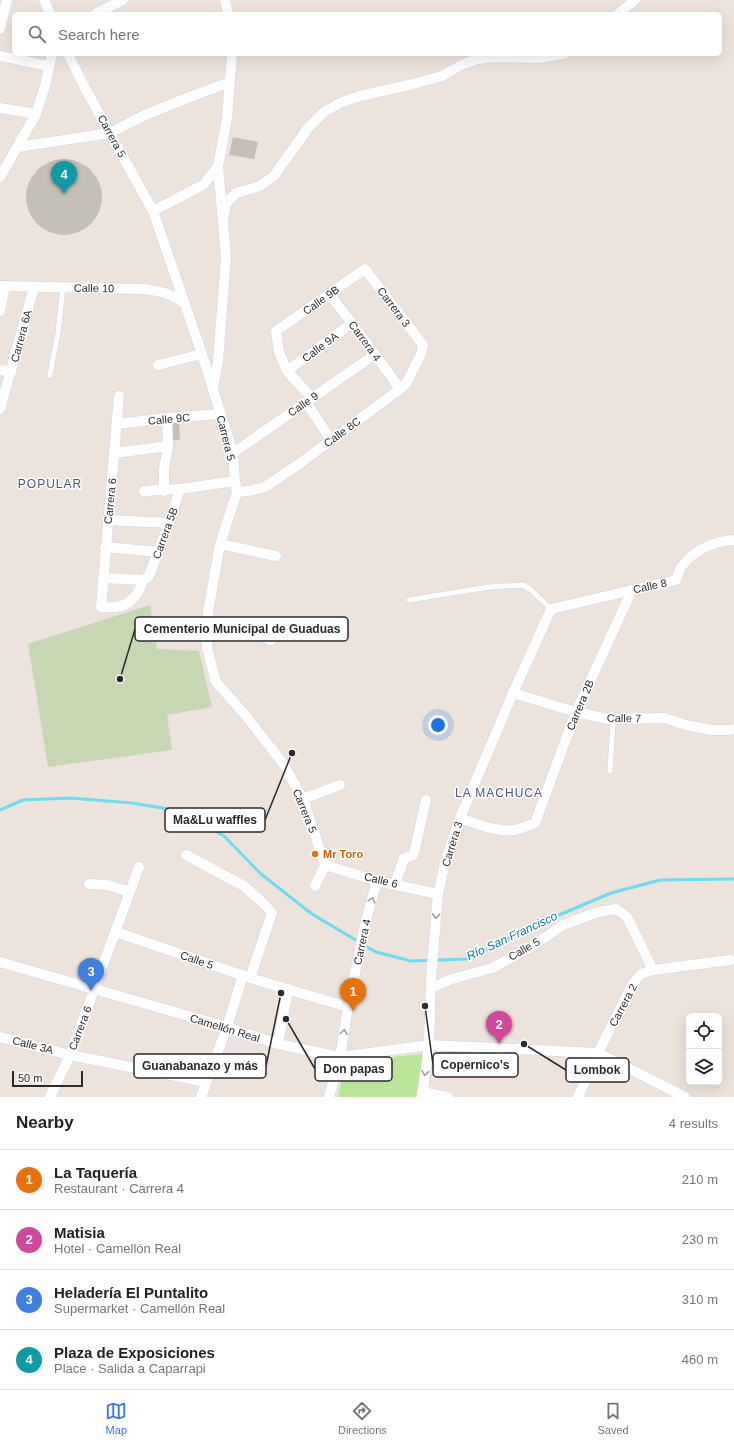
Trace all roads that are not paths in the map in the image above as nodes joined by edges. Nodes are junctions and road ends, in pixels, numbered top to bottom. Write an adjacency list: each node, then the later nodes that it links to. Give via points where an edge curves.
1 (7, 0): 10 (street)
2 (44, 0): 6 (street)
3 (123, 0): 7 (street)
4 (225, 0): 8 (street)
5 (635, 0): 9 (street)
6 (49, 12)
7 (99, 12)
8 (228, 12)
9 (620, 12)
10 (0, 29)
11 (0, 56): 16 (street)
12 (52, 56): 16 (street)
13 (69, 56): 20 (street, Carrera 5)
14 (232, 56): 17 (street)
15 (551, 56): 25 (street, via 478,59 442,76 342,102 324,112 308,128 274,176 260,186 236,193 226,204)
16 (50, 66): 19 (street)
17 (230, 82): 20 (street, via 152,112); 22 (street, via 228,118)
18 (0, 108): 19 (street)
19 (36, 114): 21 (street)
20 (110, 133): 21 (street); 24 (street, Carrera 5)
21 (18, 147): 23 (street)
22 (218, 166): 24 (street, via 203,185); 25 (street)
23 (0, 176)
24 (153, 211): 31 (street, Carrera 5)
25 (223, 220): 42 (street, via 226,257 218,361)
26 (365, 269): 30 (street, Calle 9B); 34 (street, Carrera 3)
27 (3, 286): 28 (street, Calle 10); 32 (street)
28 (34, 287): 29 (street, Calle 10); 40 (street, Carrera 6A)
29 (62, 287): 31 (street, Calle 10, via 160,291 174,296); 41 (lane, via 58,333)
30 (329, 294): 33 (street, Carrera 4); 39 (street, Calle 9B, via 276,331 279,352)
31 (184, 304): 35 (street, Carrera 5)
32 (0, 311)
33 (352, 323): 36 (street, Carrera 4); 39 (street, Calle 9A)
34 (423, 345): 43 (street, Calle 8C, via 406,384)
35 (202, 354): 37 (street); 42 (street, Carrera 5)
36 (374, 355): 43 (street, Carrera 4); 45 (street, Calle 9)
37 (158, 365)
38 (0, 370): 40 (street)
39 (287, 371): 45 (street)
40 (11, 372): 46 (street, Carrera 6A)
41 (50, 375)
42 (212, 388): 47 (street, Carrera 5)
43 (400, 389): 50 (street, Calle 8C)
44 (119, 396): 49 (street, Carrera 6)
45 (309, 400): 50 (street); 53 (street, Calle 9)
46 (0, 409)
47 (221, 414): 48 (street, Calle 9C); 53 (street, Carrera 5)
48 (167, 418): 49 (street, Calle 9C); 51 (street, Carrera 5B)
49 (117, 424): 52 (street, Carrera 6)
50 (332, 440): 58 (street, Calle 8C, via 265,487)
51 (168, 446): 52 (street); 56 (street, Carrera 5B)
52 (115, 453): 59 (street, Carrera 6)
53 (232, 453): 54 (street, Carrera 5)
54 (235, 481): 55 (street); 58 (street, Carrera 5)
55 (180, 489): 56 (street); 60 (street, Carrera 5B)
56 (164, 491): 57 (street)
57 (144, 492)
58 (237, 492): 62 (street, Carrera 5)
59 (108, 520): 60 (street); 63 (street, Carrera 6)
60 (169, 523): 64 (street, Carrera 5B)
61 (734, 540): 68 (street, Calle 8, via 709,545 697,552 681,566 676,580)
62 (220, 544): 65 (street); 71 (street, Carrera 5)
63 (105, 547): 64 (street); 66 (street, Carrera 6)
64 (158, 552): 67 (street, Carrera 5B)
65 (276, 556)
66 (103, 578): 67 (street); 67 (street, Carrera 6, via 101,607 112,608 134,600)
67 (146, 578)
68 (632, 590): 70 (street, Calle 8); 74 (street, Carrera 2B)
69 (409, 600): 70 (lane, via 488,587 523,586 530,589)
70 (551, 609): 73 (street, Carrera 3)
71 (208, 622): 72 (street); 79 (street, Carrera 5, via 208,648 216,682 248,717 284,765)
72 (271, 640)
73 (513, 693): 74 (street, Calle 7); 81 (street, Carrera 3)
74 (576, 712): 75 (street, Calle 7); 81 (street, Carrera 2B, via 535,823 515,830 477,825)
75 (613, 720): 76 (street, Calle 7, via 664,718 712,730); 77 (lane)
76 (734, 729)
77 (610, 771)
78 (340, 785): 79 (street)
79 (303, 799): 83 (street, Carrera 5)
80 (426, 800): 87 (street, via 414,853 404,858)
81 (460, 818): 90 (street, Carrera 3)
82 (186, 855): 95 (street, via 244,886 272,913)
83 (325, 865): 85 (street, Calle 6); 88 (street)
84 (139, 867): 89 (street, Carrera 6)
85 (377, 881): 87 (street, Calle 6); 99 (street, Carrera 4, one-way to 85)
86 (89, 884): 89 (street, via 108,885)
87 (395, 884): 90 (street, Calle 6)
88 (315, 886)
89 (130, 892): 91 (street, Carrera 6)
90 (438, 894): 96 (street, Carrera 3, one-way to 96)
91 (116, 932): 95 (street, Calle 5); 97 (street, Carrera 6)
92 (730, 960): 94 (street, Carrera 2)
93 (0, 962): 97 (street, Camellón Real)
94 (652, 970): 96 (street, Calle 5, via 627,917 616,909 598,912 563,925 531,947 492,968); 104 (street, Carrera 2, via 641,974 633,983)
95 (246, 976): 98 (street, Calle 5); 100 (street)
96 (431, 983): 103 (street, Carrera 3)
97 (95, 989): 100 (street, Camellón Real); 105 (street, Carrera 6)
98 (288, 989): 99 (street, Calle 5); 102 (street)
99 (348, 1007): 106 (street, Carrera 4, one-way to 99)
100 (227, 1027): 102 (street, Camellón Real); 107 (street)
101 (0, 1037): 105 (street, Calle 3A)
102 (278, 1044): 106 (street, Camellón Real)
103 (429, 1045): 104 (street, Camellón Real); 106 (street, Camellón Real); 108 (street, Carrera 3, one-way to 108)
104 (598, 1053): 113 (street, Carrera 2); 114 (street, Camellón Real)
105 (70, 1055): 107 (street, Calle 3A); 109 (street, Carrera 6)
106 (340, 1057): 111 (street, Carrera 4)
107 (206, 1082): 110 (street)
108 (422, 1095): 112 (street)
109 (50, 1097)
110 (201, 1097)
111 (329, 1097)
112 (448, 1097)
113 (578, 1097)
114 (685, 1097)

